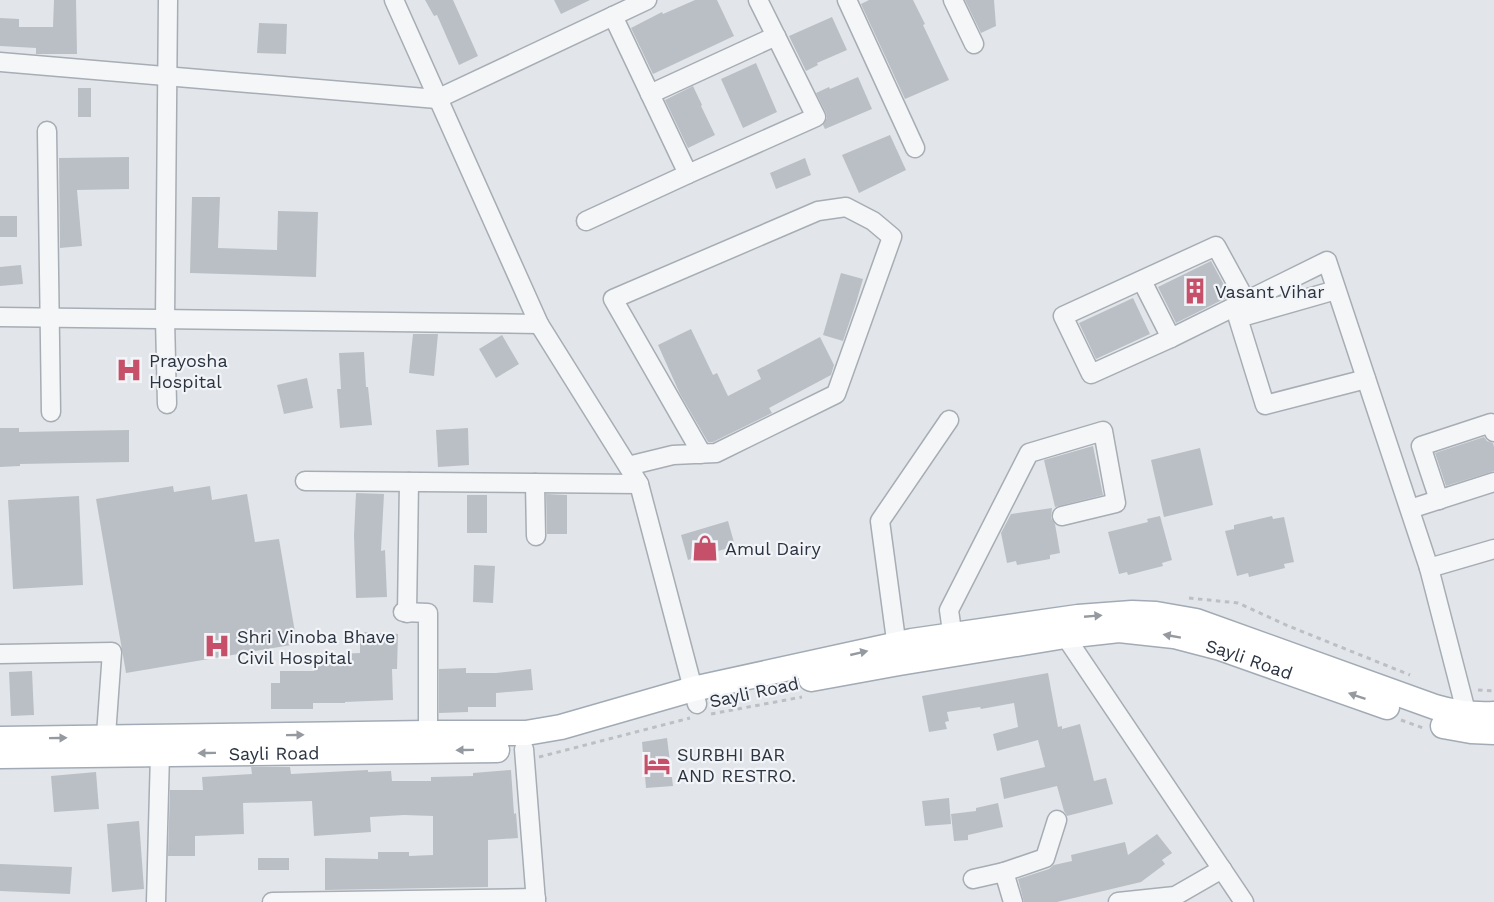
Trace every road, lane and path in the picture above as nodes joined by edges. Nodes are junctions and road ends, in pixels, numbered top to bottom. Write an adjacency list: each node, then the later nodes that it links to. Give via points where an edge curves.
1 (168, 0): 11 (street)
2 (394, 0): 13 (street)
3 (647, 0): 7 (street)
4 (758, 0): 8 (street)
5 (847, 0): 15 (street)
6 (953, 0): 9 (street)
7 (613, 16): 12 (street); 13 (street)
8 (776, 36): 12 (street); 16 (street, via 816,117)
9 (974, 44)
10 (0, 62): 11 (street)
11 (167, 76): 13 (street); 23 (street)
12 (650, 93): 16 (street)
13 (437, 99): 24 (street)
14 (46, 131): 22 (street)
15 (915, 148)
16 (688, 174): 17 (street)
17 (586, 221)
18 (1142, 281): 20 (street, via 1216,246); 25 (street); 25 (street, via 1063,316 1091,374)
19 (1336, 290): 20 (street, via 1327,261); 26 (street); 26 (street, via 1238,318 1265,405)
20 (1246, 301): 25 (street)
21 (0, 316): 22 (street)
22 (51, 317): 23 (street); 28 (street)
23 (165, 319): 24 (street); 27 (street)
24 (539, 324): 32 (street)
25 (1171, 338)
26 (1366, 379): 39 (street)
27 (166, 404)
28 (51, 412)
29 (949, 420): 46 (street, via 879,521)
30 (1494, 432): 38 (street, via 1491,423 1421,446)
31 (702, 454): 31 (street, via 716,453 837,394 892,237 873,221 846,207 818,211 614,299); 32 (street, via 673,455)
32 (628, 466): 37 (street)
33 (305, 481): 34 (street)
34 (409, 482): 36 (street); 52 (street, via 405,612 428,613)
35 (1494, 482): 38 (street)
36 (535, 483): 37 (street); 41 (street)
37 (639, 484): 48 (street)
38 (1439, 500): 39 (street)
39 (1410, 509): 43 (street)
40 (1062, 516): 45 (street, via 1116,503 1102,431 1029,453 949,610)
41 (536, 536)
42 (1494, 549): 43 (street)
43 (1430, 568): 50 (street)
44 (1065, 636): 45 (main road, Sayli Road); 50 (main road, Sayli Road, one-way to 44, via 1442,725 1220,648 1174,636 1119,630); 58 (street)
45 (954, 645): 46 (main road, Sayli Road); 50 (main road, one-way to 50, via 1078,617 1132,613 1178,617 1218,627 1454,712)
46 (898, 653): 48 (main road, Sayli Road, via 797,682)
47 (0, 654): 53 (street, via 112,652)
48 (695, 697): 52 (main road, via 542,731); 54 (main road, Sayli Road, via 593,735)
49 (1494, 714): 50 (main road)
50 (1477, 726)
51 (0, 739): 53 (main road, one-way to 53)
52 (428, 742): 53 (main road, one-way to 52); 54 (main road, Sayli Road, one-way to 52); 55 (main road, Sayli Road, one-way to 55)
53 (106, 746): 55 (main road, Sayli Road); 56 (main road, Sayli Road)
54 (524, 749): 61 (street)
55 (160, 754): 62 (street)
56 (0, 756)
57 (1057, 820): 59 (street, via 1045,858)
58 (1222, 870): 65 (street, via 1175,896); 66 (street)
59 (1004, 872): 60 (street); 64 (street)
60 (973, 879)
61 (536, 900): 63 (street)
62 (156, 902)
63 (272, 902)
64 (1013, 902)
65 (1118, 902)
66 (1244, 902)

